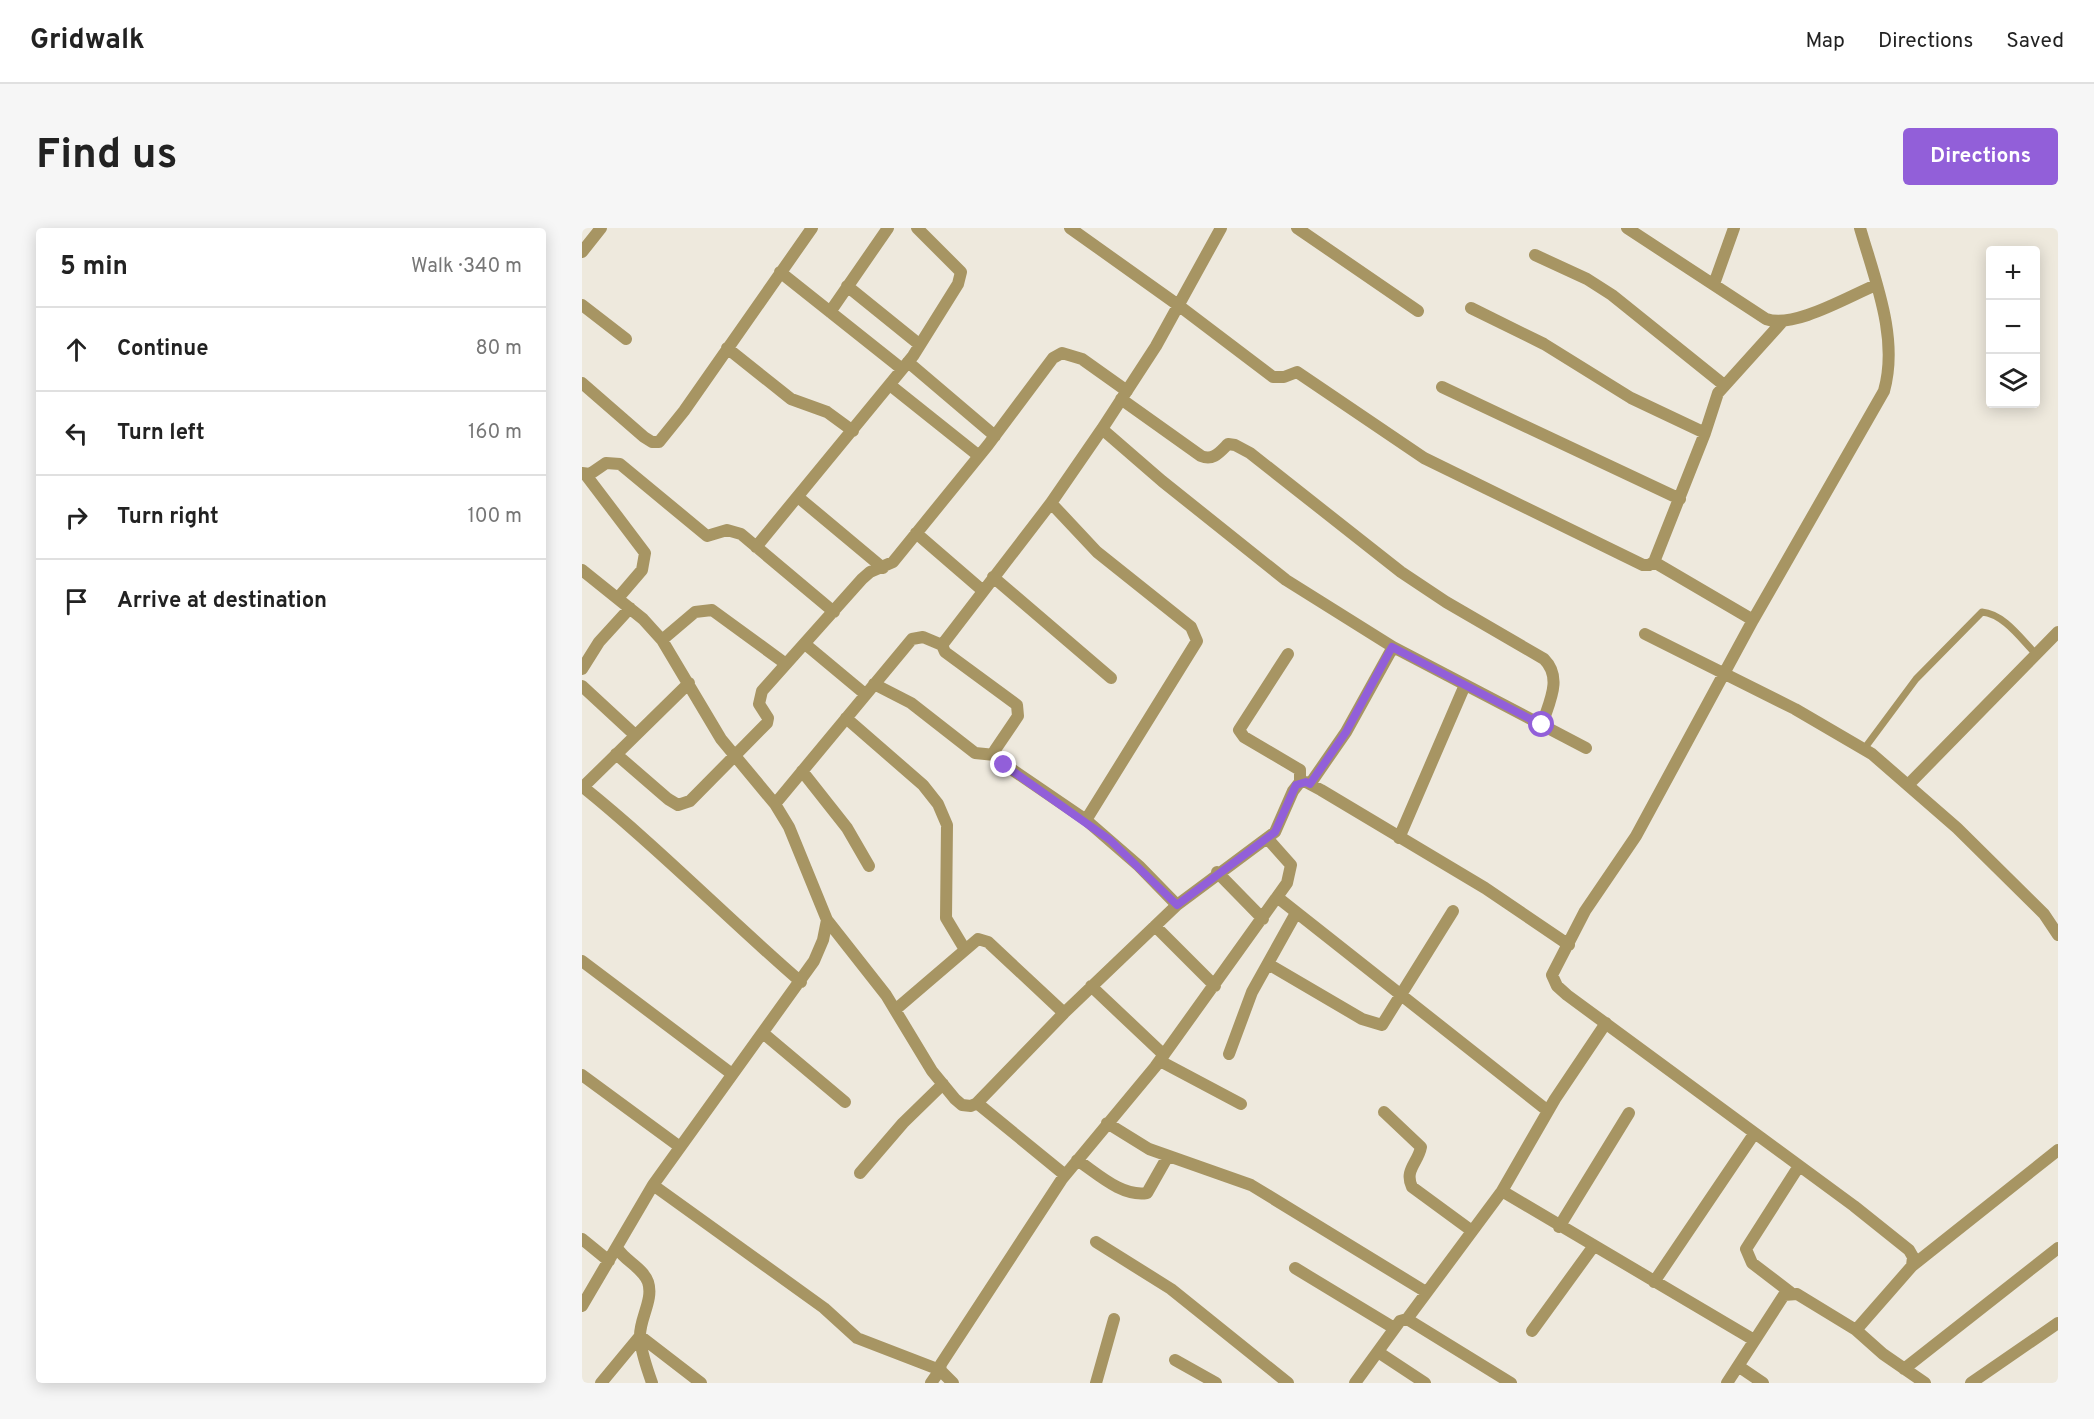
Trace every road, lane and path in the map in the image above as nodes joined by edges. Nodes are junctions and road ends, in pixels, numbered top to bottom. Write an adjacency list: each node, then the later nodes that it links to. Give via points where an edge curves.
1 (601, 228): 11 (street)
2 (812, 228): 13 (street)
3 (888, 228): 16 (street)
4 (917, 228): 24 (street, via 961,272 958,284)
5 (1221, 228): 18 (street)
6 (1298, 228): 20 (street)
7 (1627, 228): 14 (street)
8 (1734, 228): 14 (street)
9 (1860, 228): 15 (street)
10 (1075, 230): 18 (street)
11 (582, 252)
12 (1535, 255): 29 (street, via 1612,295)
13 (780, 272): 21 (street); 25 (street)
14 (1714, 284): 22 (street, via 1767,319)
15 (1876, 285): 22 (street); 51 (street, via 1889,352 1884,391)
16 (848, 286): 21 (street); 24 (street)
17 (582, 305): 23 (street)
18 (1178, 305): 31 (street); 43 (street, via 1273,377 1297,372 1424,458 1642,565)
19 (1471, 309): 34 (street, via 1544,345 1631,398)
20 (1418, 311)
21 (830, 312): 26 (street)
22 (1782, 322): 29 (street)
23 (626, 339)
24 (920, 345): 26 (street)
25 (727, 348): 27 (street, via 658,442 644,437); 33 (street, via 791,399 826,412)
26 (905, 366): 28 (street); 35 (street)
27 (582, 383)
28 (890, 385): 33 (street); 36 (street)
29 (1724, 385): 34 (street, via 1714,402)
30 (1442, 387): 39 (street)
31 (1124, 395): 32 (street); 35 (street, via 1083,359 1062,353 1049,363); 70 (street, via 1201,456 1216,456 1228,444 1250,453 1401,572 1545,658 1555,677)
32 (1102, 429): 40 (street); 57 (street, via 1286,580)
33 (853, 431): 38 (street)
34 (1705, 433): 39 (street)
35 (995, 436): 36 (street)
36 (979, 456): 41 (street)
37 (584, 474): 42 (street, via 606,462 616,462 702,534 711,537 734,530); 48 (street, via 645,553 642,570)
38 (798, 497): 42 (street); 44 (street)
39 (1680, 499): 43 (street)
40 (1051, 503): 46 (street); 82 (street, via 1097,552 1191,627 1197,641)
41 (916, 533): 44 (street, via 893,562); 47 (street)
42 (756, 547): 50 (street)
43 (1654, 562): 51 (street)
44 (883, 568): 50 (street, via 862,579)
45 (582, 570): 48 (street)
46 (993, 577): 47 (street); 63 (street)
47 (982, 590): 56 (street)
48 (618, 598): 49 (street)
49 (630, 608): 54 (street); 61 (street, via 599,642)
50 (834, 612): 55 (street)
51 (1753, 620): 62 (street)
52 (2058, 632): 59 (street)
53 (1646, 634): 62 (street)
54 (662, 640): 60 (street, via 695,612 712,610); 64 (street)
55 (805, 644): 60 (street); 68 (street)
56 (942, 645): 65 (street, via 922,637 912,639); 75 (street, via 945,652 1017,705 1018,716 997,744)
57 (1392, 647): 67 (street); 78 (street, via 1342,738)
58 (1287, 654): 78 (street, via 1239,730 1244,737 1300,770)
59 (2036, 654): 73 (lane, via 2001,619 1982,612 1916,678); 79 (street)
60 (786, 664): 76 (street, via 758,698 767,723)
61 (582, 669)
62 (1724, 675): 73 (street, via 1795,708); 95 (street, via 1636,836 1585,911)
63 (1112, 678)
64 (689, 682): 71 (street); 76 (street)
65 (874, 684): 68 (street); 75 (street, via 911,703 975,753)
66 (582, 686): 71 (street)
67 (1465, 686): 70 (street); 84 (street)
68 (865, 694): 69 (street)
69 (846, 718): 77 (street); 96 (street, via 923,785 938,804 947,825 946,918)
70 (1542, 725): 72 (street)
71 (635, 735): 74 (street)
72 (1586, 748)
73 (1864, 749): 79 (street)
74 (616, 754): 76 (street, via 678,805 690,801); 80 (street)
75 (995, 755): 82 (street)
76 (735, 757): 81 (street)
77 (802, 771): 81 (street); 85 (street, via 846,828)
78 (1305, 783): 83 (street, via 1293,791 1275,832); 84 (street)
79 (1908, 785): 94 (street, via 2044,914)
80 (582, 787): 99 (street, via 629,824)
81 (775, 804): 92 (street, via 800,849)
82 (1086, 820): 88 (street)
83 (1267, 838): 86 (street); 87 (street, via 1291,865 1287,883)
84 (1399, 838): 95 (street, via 1485,888)
85 (869, 866)
86 (1217, 872): 88 (street); 91 (street)
87 (1277, 897): 90 (street); 91 (street)
88 (1177, 905): 93 (street)
89 (1454, 911): 102 (street)
90 (1296, 913): 98 (street); 102 (street)
91 (1263, 919): 101 (street)
92 (827, 920): 99 (street, via 823,940); 103 (street)
93 (1155, 926): 100 (street); 101 (street)
94 (2058, 935)
95 (1569, 945): 105 (street, via 1552,975 1557,986)
96 (964, 948): 103 (street); 104 (street, via 978,939 988,942)
97 (582, 961): 109 (street)
98 (1268, 964): 102 (street, via 1377,1026 1382,1025); 107 (street, via 1252,992)
99 (801, 982): 106 (street)
100 (1091, 986): 104 (street); 108 (street)
101 (1215, 986): 108 (street)
102 (1401, 996): 115 (street)
103 (895, 1010): 111 (street)
104 (1064, 1013): 113 (street)
105 (1606, 1023): 115 (street); 119 (street)
106 (763, 1033): 109 (street); 112 (street)
107 (1229, 1054)
108 (1162, 1058): 114 (street); 118 (street)
109 (732, 1074): 120 (street)
110 (582, 1075): 120 (street)
111 (943, 1084): 113 (street, via 962,1105); 125 (street)
112 (845, 1102)
113 (976, 1102): 126 (street)
114 (1241, 1104)
115 (1548, 1111): 128 (street)
116 (1384, 1112): 130 (street, via 1421,1147 1410,1170 1412,1187)
117 (1629, 1113): 129 (street)
118 (1107, 1123): 122 (street); 123 (street)
119 (1754, 1134): 124 (street); 139 (street)
120 (680, 1147): 127 (street)
121 (2058, 1150): 137 (street)
122 (1168, 1156): 123 (street, via 1152,1187 1141,1194 1118,1187); 141 (street, via 1251,1185)
123 (1077, 1160): 126 (street)
124 (1799, 1166): 137 (street, via 1897,1239 1913,1257); 142 (street, via 1746,1249 1752,1263)
125 (860, 1173)
126 (1065, 1174): 156 (street, via 947,1353)
127 (654, 1185): 134 (street); 156 (street, via 824,1308 857,1338)
128 (1502, 1191): 129 (street); 130 (street)
129 (1560, 1227): 133 (street)
130 (1472, 1231): 141 (street)
131 (582, 1239): 136 (street)
132 (1096, 1242): 164 (street, via 1171,1289)
133 (1593, 1247): 139 (street); 148 (street)
134 (617, 1248): 136 (street); 150 (street, via 649,1284)
135 (2058, 1248): 155 (street)
136 (609, 1261): 140 (street)
137 (1912, 1266): 149 (street)
138 (1295, 1268): 147 (street)
139 (1654, 1282): 151 (street)
140 (586, 1291): 143 (street)
141 (1426, 1292): 145 (street)
142 (1790, 1292): 149 (street); 151 (street, via 1777,1303)
143 (582, 1306)
144 (1114, 1318): 162 (street)
145 (1407, 1319): 147 (street); 167 (street)
146 (2058, 1323): 171 (street)
147 (1394, 1328): 152 (street)
148 (1532, 1330)
149 (1856, 1330): 155 (street)
150 (640, 1336): 157 (street); 158 (street); 159 (street)
151 (1754, 1340): 154 (street)
152 (1378, 1352): 165 (street); 166 (street)
153 (1175, 1360): 163 (street)
154 (1738, 1366): 168 (street); 169 (street)
155 (1904, 1369): 170 (street)
156 (940, 1370): 160 (street); 161 (street)
157 (601, 1383)
158 (652, 1383)
159 (701, 1383)
160 (931, 1383)
161 (953, 1383)
162 (1096, 1383)
163 (1216, 1383)
164 (1288, 1383)
165 (1354, 1383)
166 (1425, 1383)
167 (1511, 1383)
168 (1727, 1383)
169 (1762, 1383)
170 (1925, 1383)
171 (1971, 1383)

